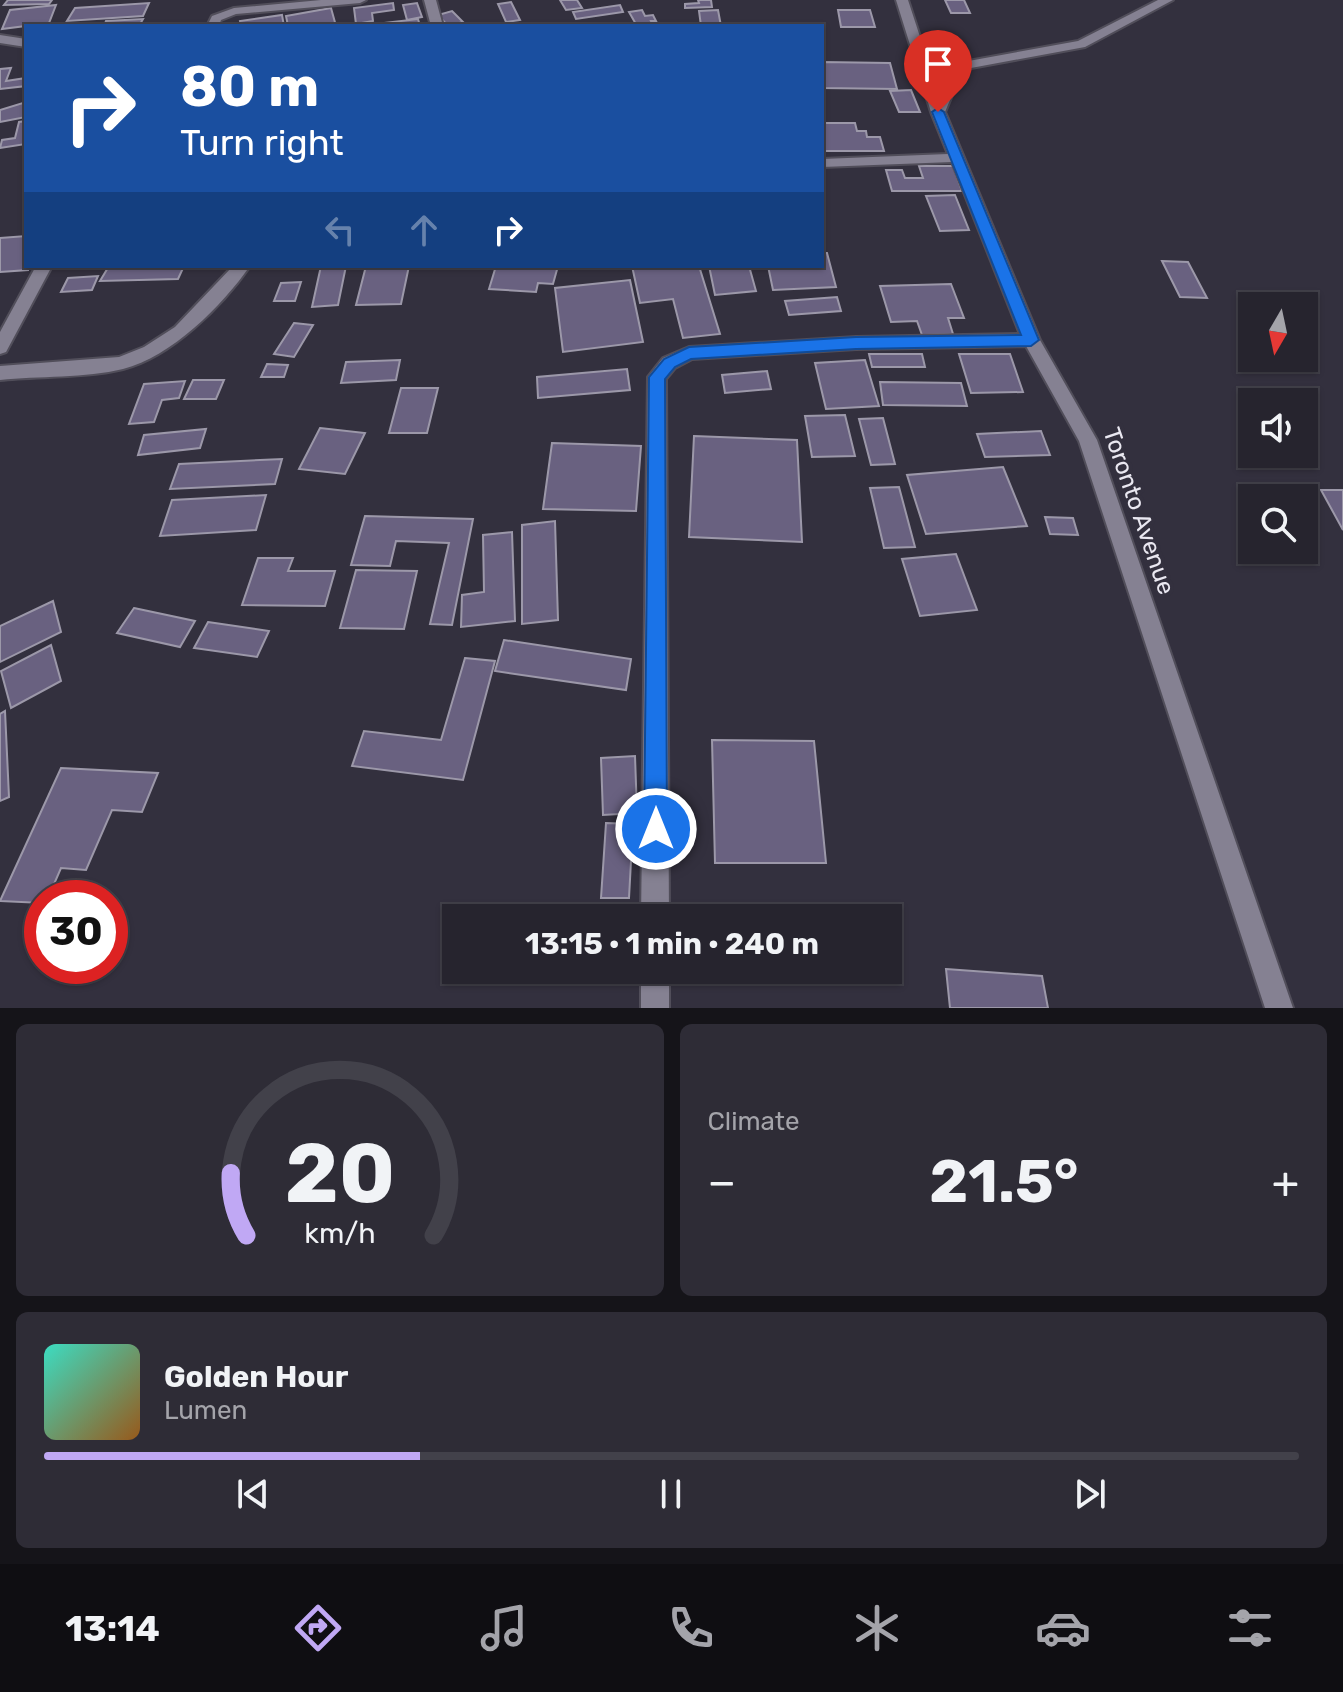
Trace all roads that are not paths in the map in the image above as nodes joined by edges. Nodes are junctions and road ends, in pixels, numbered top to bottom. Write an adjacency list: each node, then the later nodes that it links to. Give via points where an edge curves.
1 (360, 0): 5 (street, via 234,11)
2 (430, 0): 6 (street)
3 (902, 0): 9 (street, Toronto Avenue)
4 (1167, 0): 9 (street, via 1081,44 967,65 955,74)
5 (214, 24)
6 (436, 24)
7 (0, 39): 8 (street)
8 (24, 43)
9 (938, 112): 10 (street, Toronto Avenue)
10 (959, 158): 11 (street); 14 (street, Toronto Avenue)
11 (824, 163)
12 (43, 268): 15 (street)
13 (240, 268): 16 (street, via 181,331 150,351 121,363)
14 (1031, 340): 17 (street, via 689,353 657,377); 20 (street, Toronto Avenue, via 1088,440)
15 (0, 348)
16 (0, 373)
17 (655, 904)
18 (655, 984): 19 (street)
19 (655, 1008)
20 (1279, 1008)

